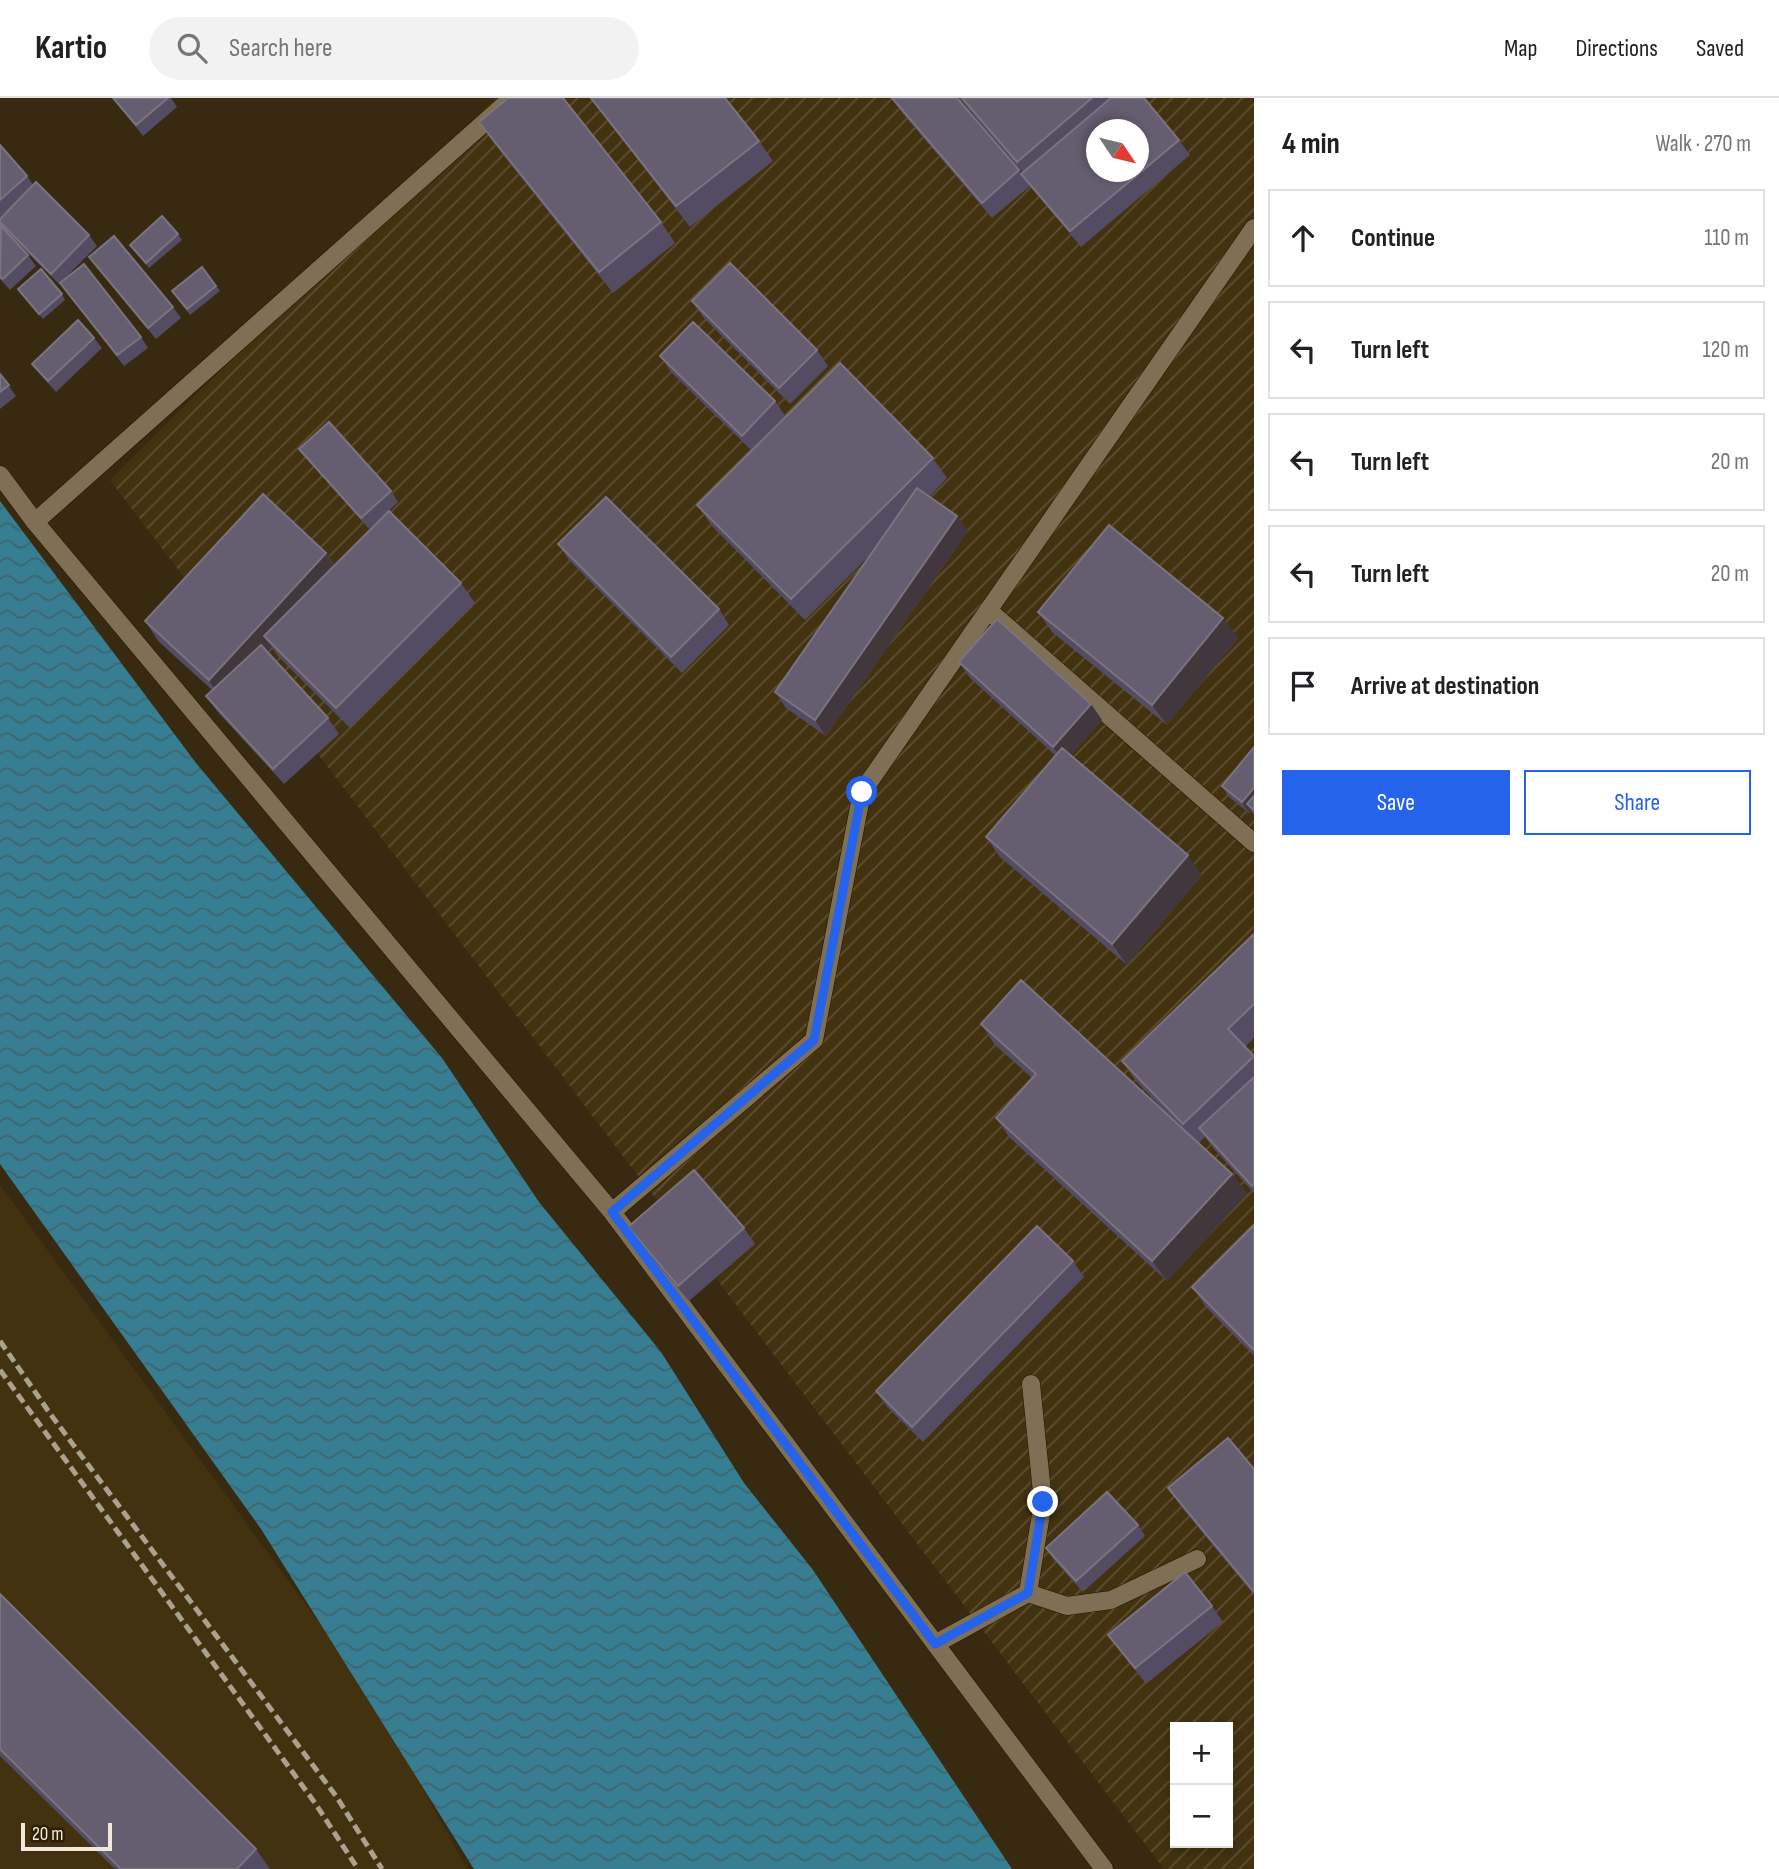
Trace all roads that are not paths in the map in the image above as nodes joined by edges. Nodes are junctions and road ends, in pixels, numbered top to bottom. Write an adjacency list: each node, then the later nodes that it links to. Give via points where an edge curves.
1 (512, 98): 4 (street)
2 (1254, 228): 5 (street)
3 (0, 475): 4 (street)
4 (36, 522): 7 (street)
5 (988, 610): 6 (street); 7 (street, via 862,792 814,1040)
6 (1254, 843)
7 (612, 1212): 11 (street)
8 (1031, 1384): 10 (street, via 1043,1502)
9 (1197, 1559): 10 (street, via 1111,1600 1067,1606)
10 (1028, 1593): 11 (street)
11 (935, 1644): 12 (street)
12 (1104, 1869)

